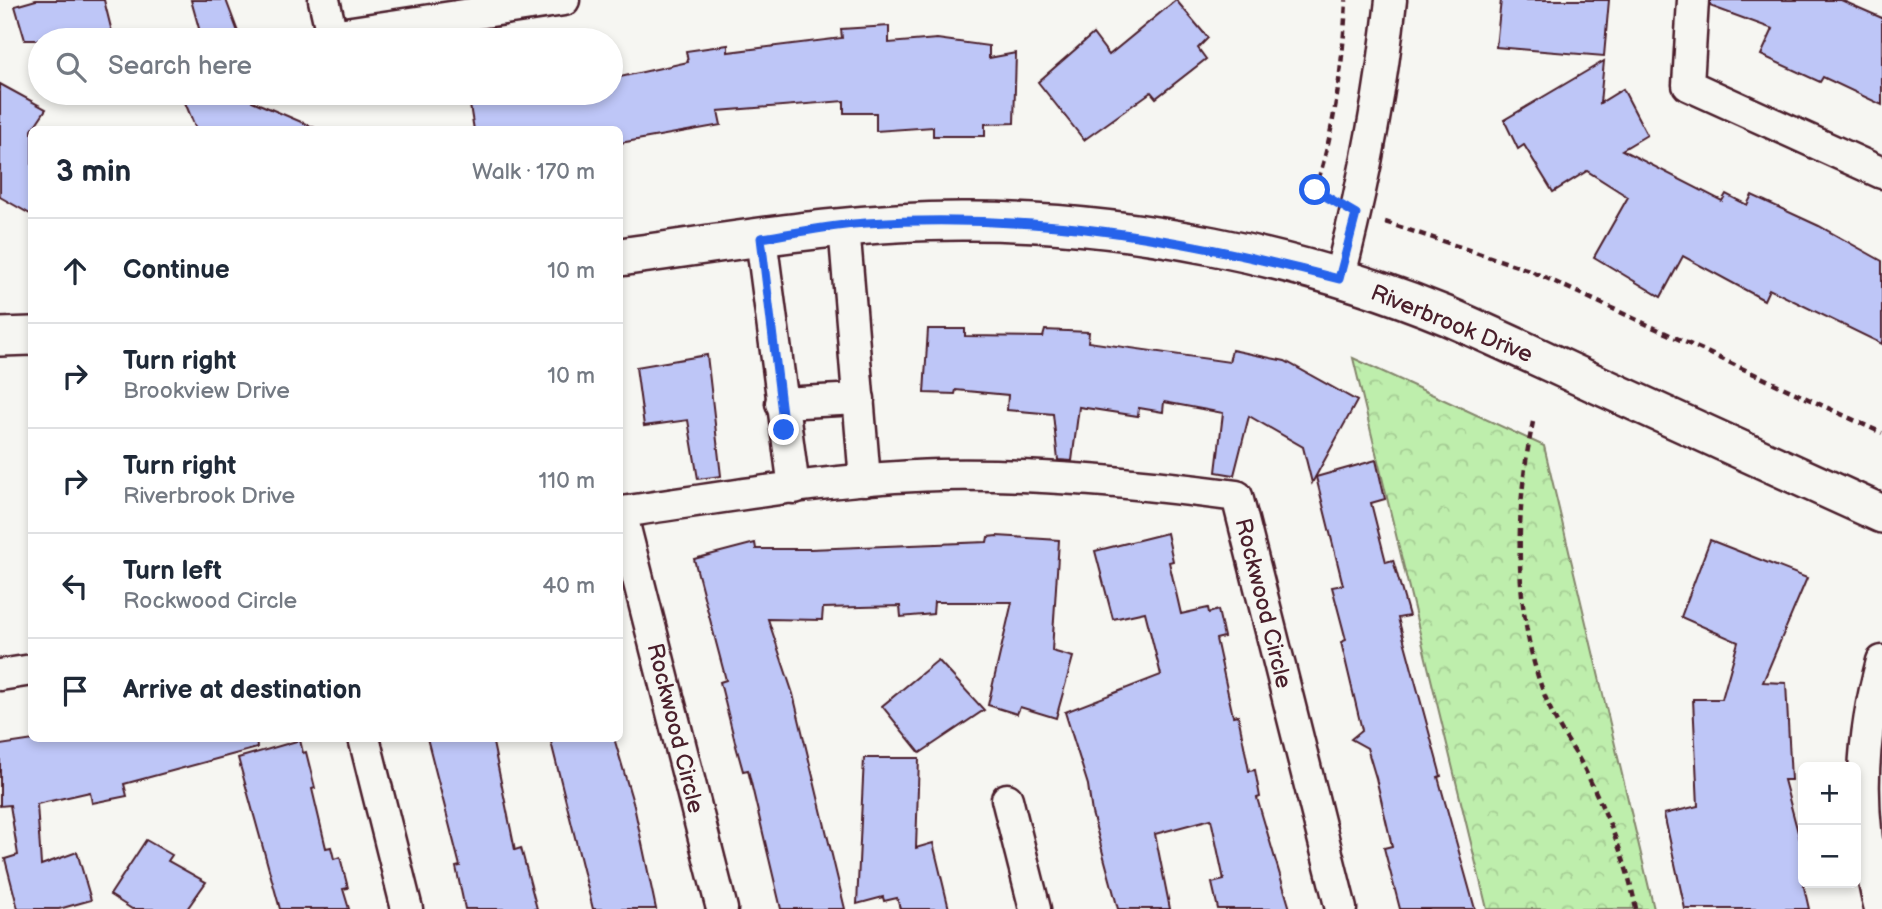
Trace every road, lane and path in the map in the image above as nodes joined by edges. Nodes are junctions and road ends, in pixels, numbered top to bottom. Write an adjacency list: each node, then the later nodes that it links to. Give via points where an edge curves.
1 (324, 0): 6 (street)
2 (564, 0): 7 (street)
3 (1346, 0): 9 (path, via 1327,156 1315,190)
4 (1391, 0): 9 (street)
5 (1693, 0): 8 (street, via 1688,85)
6 (330, 28)
7 (378, 28)
8 (1882, 173)
9 (1356, 214): 13 (street); 19 (path, via 1529,270)
10 (844, 226): 11 (street, Riverbrook Drive); 13 (street, Riverbrook Drive, via 970,221 1139,234); 16 (street)
11 (761, 238): 12 (street, Riverbrook Drive); 17 (street)
12 (623, 257)
13 (1339, 279): 23 (street, Riverbrook Drive, via 1446,316)
14 (28, 336): 15 (street)
15 (0, 337)
16 (859, 399): 17 (street); 20 (street)
17 (781, 403): 21 (street)
18 (1533, 422): 34 (path, via 1523,467 1518,533 1537,677 1628,866)
19 (1882, 433)
20 (865, 480): 21 (street, Rockwood Circle); 33 (street, Rockwood Circle, via 1052,476 1237,496)
21 (794, 488): 22 (street, Rockwood Circle)
22 (623, 512)
23 (1882, 514)
24 (623, 520): 31 (street, Rockwood Circle)
25 (1882, 661): 35 (street, via 1863,760 1863,819)
26 (28, 671): 27 (street)
27 (0, 675)
28 (365, 742): 30 (street)
29 (1007, 799): 32 (street)
30 (407, 909)
31 (722, 909)
32 (1035, 909)
33 (1341, 909)
34 (1636, 909)
35 (1880, 909)

